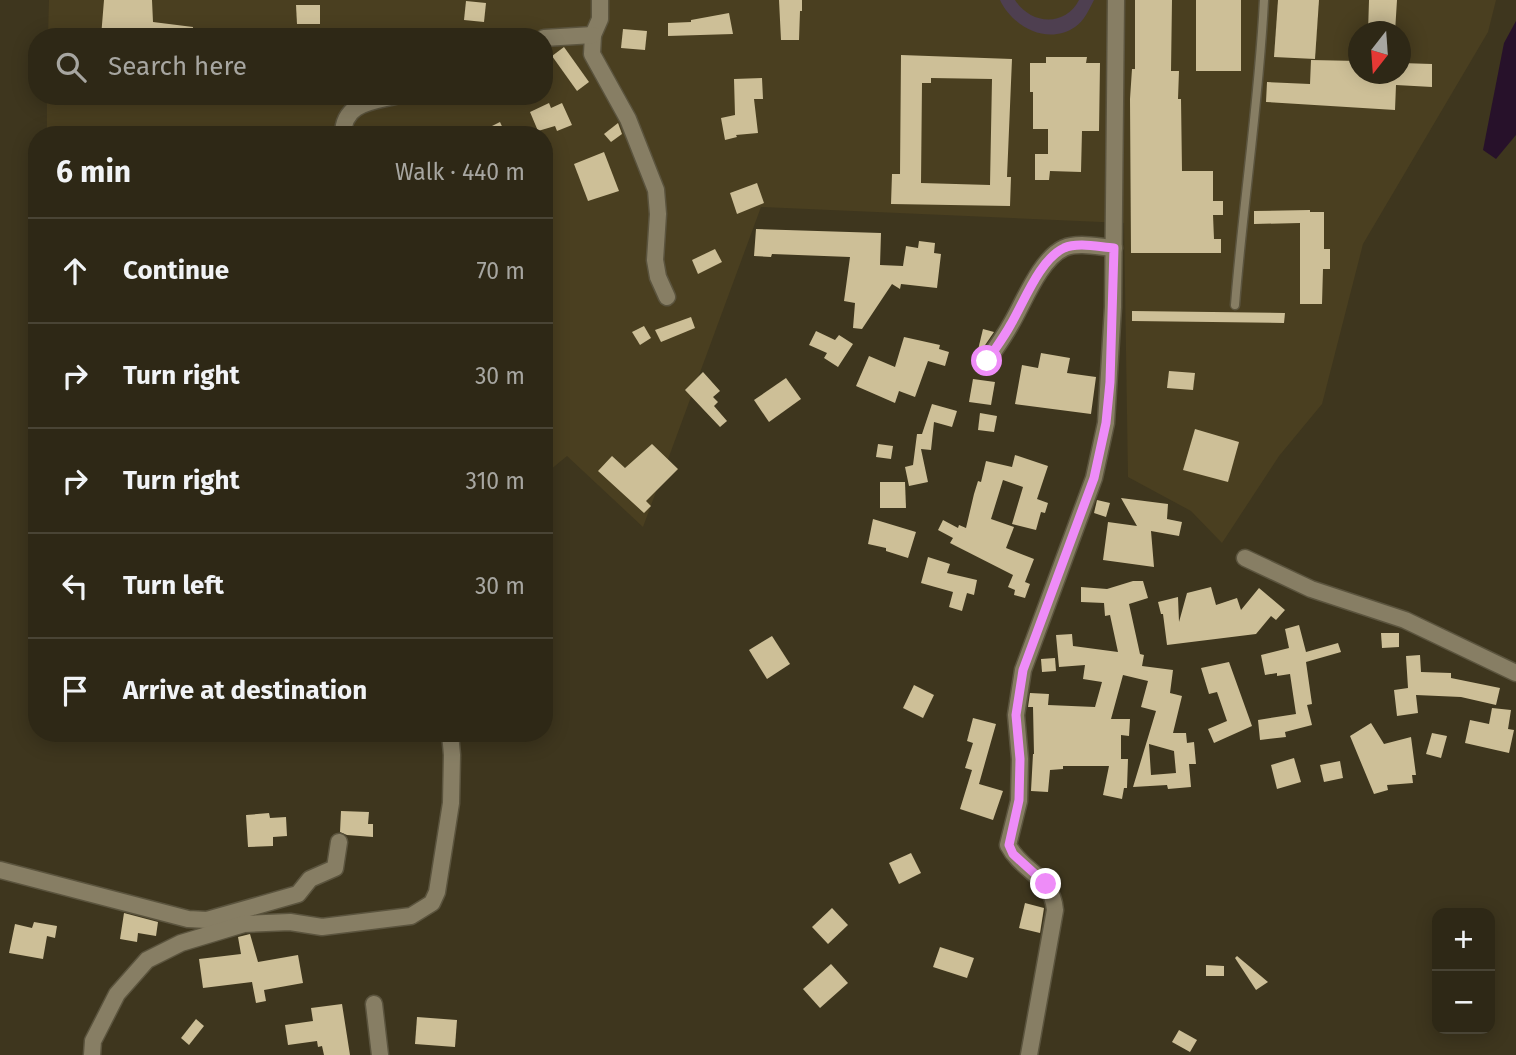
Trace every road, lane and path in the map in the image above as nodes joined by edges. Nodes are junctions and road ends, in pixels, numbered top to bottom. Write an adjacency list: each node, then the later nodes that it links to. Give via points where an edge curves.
1 (600, 0): 4 (street, via 600,19)
2 (1116, 0): 8 (street)
3 (1264, 0): 10 (lane)
4 (593, 35): 5 (street); 9 (street, via 592,54 628,119 656,190 655,260)
5 (553, 37)
6 (359, 105): 7 (street, via 351,110)
7 (345, 126)
8 (1114, 248): 11 (street, via 1076,246 1058,252 1034,280); 20 (street, via 1106,423 1094,478 1018,692 1020,790 1009,845 1046,884 1055,910)
9 (667, 297)
10 (1235, 305)
11 (987, 361)
12 (1245, 558): 13 (street, via 1311,589 1405,620)
13 (1516, 673)
14 (451, 742): 18 (street, via 451,803 432,903 411,916 322,927 290,922 244,924 181,943 147,960 117,994 93,1041)
15 (339, 842): 16 (street, via 335,868 310,878 298,894 207,920)
16 (0, 870)
17 (374, 1004): 19 (street)
18 (92, 1055)
19 (380, 1055)
20 (1029, 1055)

